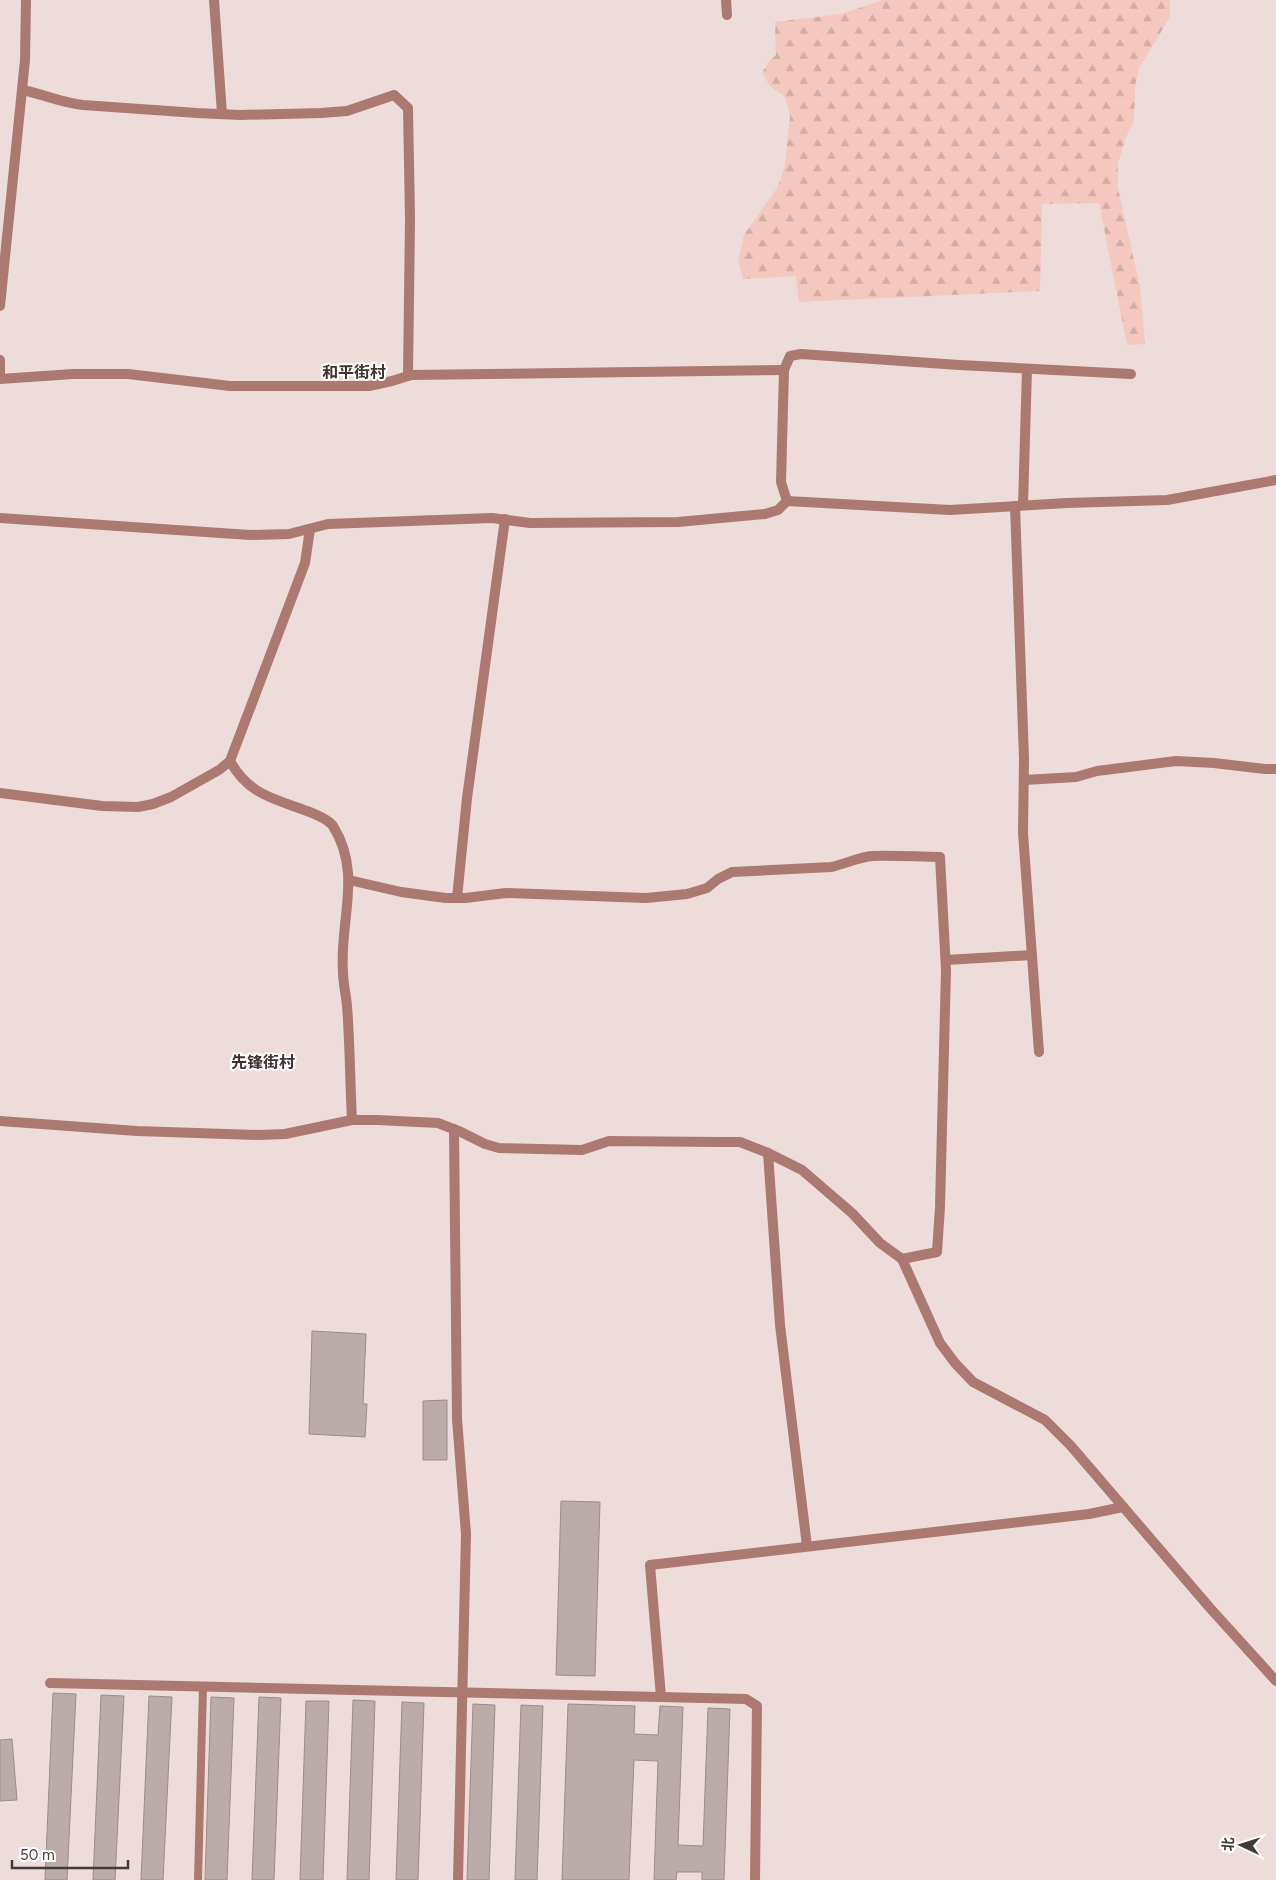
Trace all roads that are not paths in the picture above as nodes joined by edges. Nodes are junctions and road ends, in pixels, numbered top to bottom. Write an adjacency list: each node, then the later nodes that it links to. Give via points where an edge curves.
1 (26, 0): 5 (street)
2 (214, 0): 6 (street)
3 (726, 0): 4 (street)
4 (727, 15)
5 (22, 90): 6 (street, via 82,105); 7 (street)
6 (222, 114): 13 (street, via 347,111 394,95 408,108)
7 (4, 224): 8 (street)
8 (0, 306)
9 (0, 360): 14 (street)
10 (1027, 369): 11 (street, via 801,354 790,356); 12 (street); 17 (street)
11 (784, 370): 13 (street); 16 (street, via 781,482)
12 (1132, 374)
13 (408, 376): 14 (street, via 369,386 230,386 128,374)
14 (0, 379)
15 (1276, 480): 17 (street, via 1166,500)
16 (787, 501): 17 (street, via 950,510); 19 (street, via 778,510 765,514 678,522 530,523)
17 (1019, 506): 23 (street)
18 (0, 518): 20 (street, via 250,535 289,534)
19 (505, 519): 20 (street, via 328,524); 26 (street, via 467,798)
20 (310, 529): 21 (street, via 305,562)
21 (230, 761): 24 (street, via 171,797 138,808); 25 (street, via 237,774 259,792 317,814 332,824 346,856)
22 (1276, 769): 23 (street, via 1176,761 1097,771 1076,777)
23 (1024, 780): 27 (street, via 1023,832)
24 (0, 792)
25 (350, 880): 26 (street, via 401,892); 30 (street, via 342,970 347,1006)
26 (457, 898): 28 (street, via 506,893 646,898 687,894 707,888 732,872 831,867 872,856 940,857)
27 (1032, 956): 28 (street); 29 (street)
28 (946, 960): 34 (street, via 937,1252)
29 (1039, 1052)
30 (352, 1120): 31 (street, via 284,1134 259,1135 137,1131); 32 (street, via 438,1123)
31 (0, 1121)
32 (454, 1129): 33 (street, via 499,1148 582,1150 609,1142 740,1142); 40 (street, via 457,1419 466,1534)
33 (768, 1153): 34 (street, via 802,1170); 36 (street, via 780,1324)
34 (902, 1260): 35 (street, via 940,1343 955,1363 973,1382 1045,1420)
35 (1123, 1506): 36 (street, via 1089,1514); 37 (street)
36 (807, 1546): 41 (street, via 650,1565)
37 (1276, 1681)
38 (50, 1683): 39 (street)
39 (203, 1686): 40 (street); 42 (lane)
40 (462, 1692): 41 (street); 43 (street)
41 (661, 1697): 44 (street, via 746,1699 757,1706)
42 (198, 1880)
43 (458, 1880)
44 (755, 1880)

